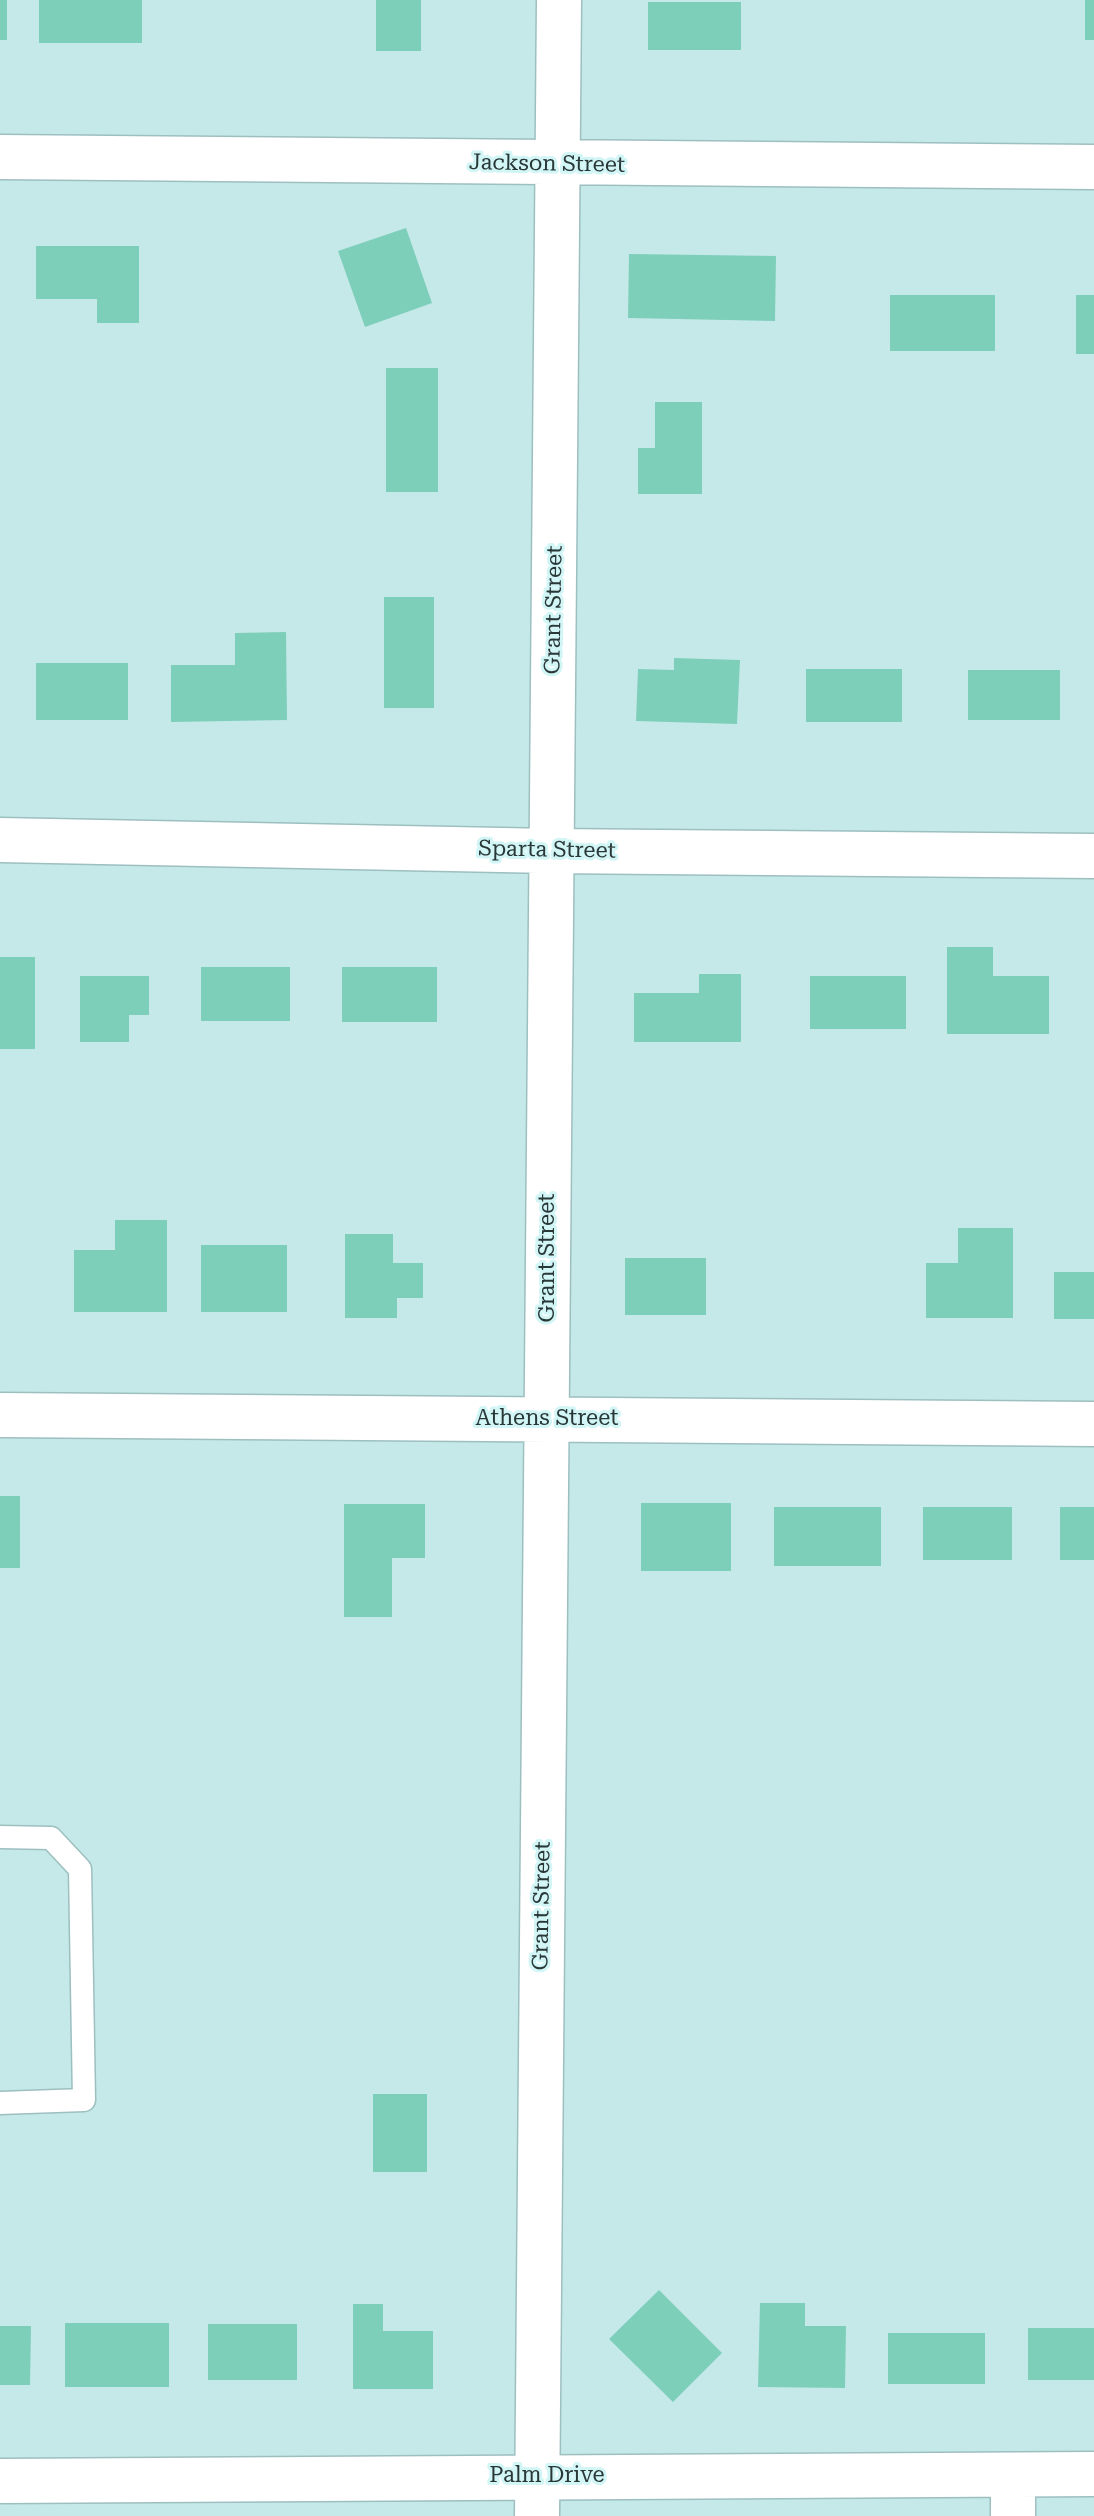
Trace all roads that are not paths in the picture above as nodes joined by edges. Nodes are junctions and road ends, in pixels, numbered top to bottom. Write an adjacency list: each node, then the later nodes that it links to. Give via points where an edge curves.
1 (559, 0): 3 (street, Grant Street)
2 (0, 157): 3 (street, Jackson Street)
3 (558, 165): 4 (street, Jackson Street); 6 (street, Grant Street)
4 (1094, 167)
5 (0, 840): 6 (street, Sparta Street)
6 (551, 851): 7 (street, Sparta Street); 9 (street, Grant Street)
7 (1094, 856)
8 (0, 1415): 9 (street, Athens Street)
9 (547, 1419): 10 (street, Athens Street); 15 (street, Grant Street)
10 (1094, 1424)
11 (0, 1837): 12 (lane, via 51,1838 80,1869 84,2100)
12 (0, 2103)
13 (1094, 2474): 16 (street, Palm Drive)
14 (0, 2481): 15 (street, Palm Drive)
15 (537, 2496): 16 (street, Palm Drive)
16 (1013, 2496)

